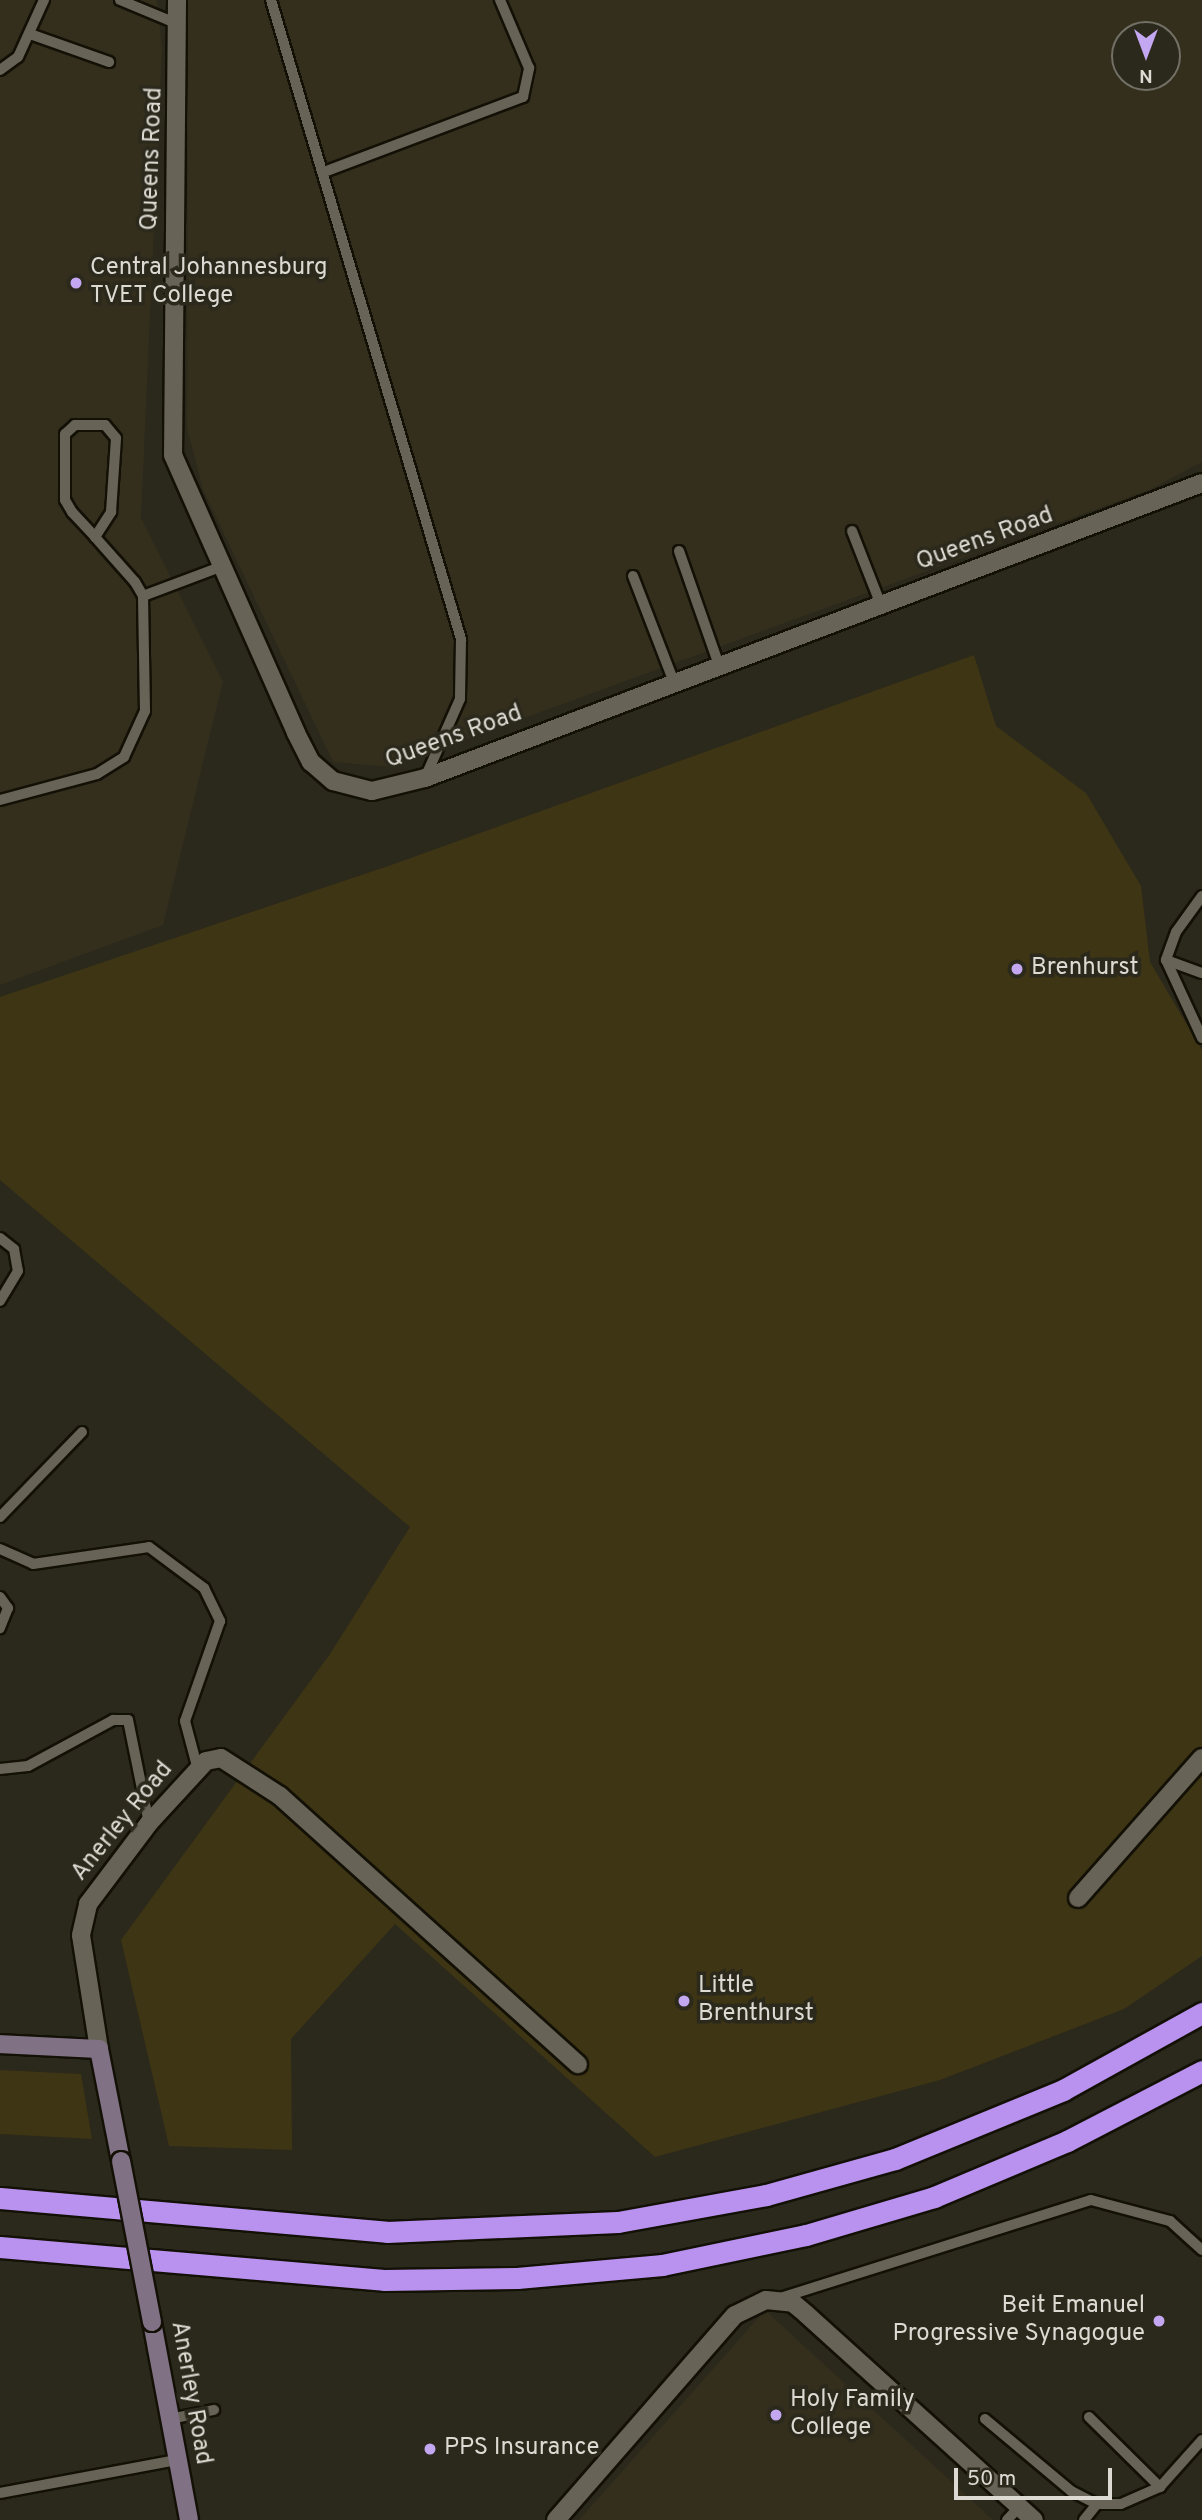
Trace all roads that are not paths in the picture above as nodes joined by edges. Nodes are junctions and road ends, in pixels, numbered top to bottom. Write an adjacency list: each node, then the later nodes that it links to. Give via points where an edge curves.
1 (44, 0): 7 (lane)
2 (120, 0): 6 (lane)
3 (177, 0): 6 (street, Queens Road)
4 (271, 0): 10 (lane)
5 (500, 0): 10 (lane, via 529,68 523,97)
6 (178, 24): 15 (street, Queens Road, via 170,436 184,488)
7 (30, 34): 8 (lane); 9 (lane, via 18,57)
8 (110, 62)
9 (0, 70)
10 (324, 172): 21 (lane, via 461,639 460,699)
11 (1202, 483): 18 (street, Queens Road)
12 (852, 531): 18 (lane)
13 (95, 537): 13 (lane, via 65,500 65,434 75,425 105,425 116,438 111,512); 17 (lane)
14 (679, 551): 19 (lane)
15 (220, 567): 17 (lane); 21 (street, Queens Road, via 296,733 323,775 372,791)
16 (633, 576): 20 (lane)
17 (143, 596): 22 (lane, via 145,711 124,757 97,774)
18 (881, 605): 19 (street, Queens Road)
19 (719, 665): 20 (street, Queens Road)
20 (674, 682): 21 (street, Queens Road)
21 (425, 778)
22 (0, 800)
23 (1202, 896): 24 (lane, via 1176,932)
24 (1166, 960): 25 (lane); 26 (lane)
25 (1202, 973)
26 (1202, 1038)
27 (0, 1238): 28 (lane, via 14,1249 19,1271)
28 (0, 1301)
29 (82, 1432): 30 (lane)
30 (0, 1517)
31 (0, 1549): 36 (lane, via 33,1563 149,1548 204,1588 220,1621 185,1721)
32 (0, 1597): 33 (lane, via 8,1608)
33 (0, 1628)
34 (1202, 1758): 38 (street)
35 (0, 1769): 37 (lane, via 28,1766 113,1720 128,1720)
36 (198, 1770): 37 (street, Anerley Road); 42 (street, Anerley Road, via 221,1758 279,1796)
37 (149, 1823): 41 (street, Anerley Road, via 94,1889 83,1920)
38 (1078, 1898)
39 (1202, 2013): 44 (highway, via 1063,2090 895,2160 755,2198 618,2222 387,2232)
40 (0, 2044): 41 (street)
41 (99, 2049): 50 (street, Anerley Road, bridge)
42 (578, 2064)
43 (1202, 2071): 45 (highway, via 1067,2141 934,2197 806,2235 662,2265 517,2278 384,2280)
44 (0, 2198)
45 (0, 2247)
46 (1202, 2250): 47 (lane, via 1170,2221 1091,2200)
47 (775, 2300): 57 (street, via 806,2314); 59 (street, via 735,2315)
48 (214, 2410): 50 (lane)
49 (1089, 2417): 54 (lane)
50 (170, 2419): 53 (street, Anerley Road)
51 (985, 2419): 56 (lane, via 1071,2491)
52 (1202, 2440): 54 (lane)
53 (177, 2460): 55 (lane); 58 (street, Anerley Road)
54 (1160, 2487): 56 (lane, via 1121,2504)
55 (0, 2493)
56 (1097, 2504): 61 (lane)
57 (1013, 2513): 60 (street)
58 (189, 2520)
59 (555, 2520)
60 (1034, 2520)
61 (1084, 2520)

